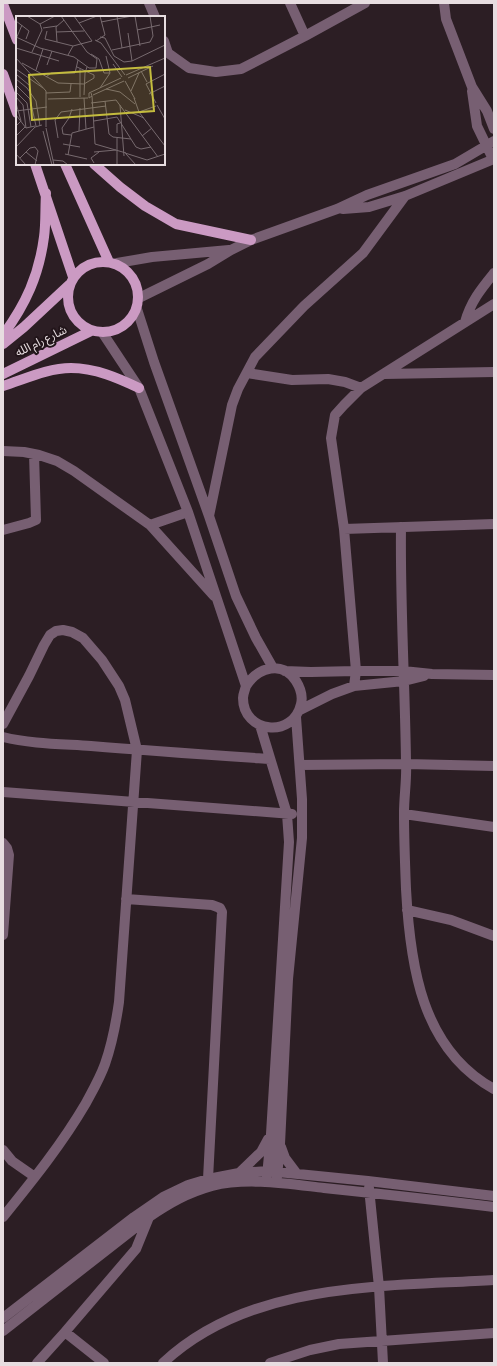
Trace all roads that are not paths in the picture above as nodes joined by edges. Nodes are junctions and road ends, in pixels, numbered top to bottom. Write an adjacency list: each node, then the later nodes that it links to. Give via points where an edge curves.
1 (149, 3): 7 (street)
2 (290, 3): 9 (street)
3 (365, 3): 9 (street)
4 (435, 3): 8 (street)
5 (444, 3): 8 (street)
6 (3, 4): 10 (main road)
7 (155, 16)
8 (446, 19): 13 (street)
9 (305, 36): 11 (street, via 241,69 216,72 189,68)
10 (16, 37)
11 (166, 54)
12 (3, 74): 14 (main road)
13 (472, 87): 15 (street, via 487,111); 16 (street, via 477,126)
14 (16, 110)
15 (494, 129)
16 (490, 143): 17 (street); 23 (street, via 455,164 367,195)
17 (493, 159): 22 (street)
18 (35, 165): 21 (main road)
19 (65, 165): 26 (main road)
20 (95, 165): 24 (main road, via 145,206 176,224)
21 (46, 193): 28 (main road); 35 (main road, via 45,236 39,265 28,296)
22 (405, 196): 23 (street, via 369,207); 38 (street, via 363,253 304,306 254,357)
23 (337, 209): 24 (street)
24 (251, 240): 25 (street)
25 (232, 250): 26 (street); 29 (street)
26 (113, 262): 28 (main road, via 89,265 80,270); 29 (main road, via 132,276)
27 (494, 273): 32 (street, via 474,298)
28 (71, 281): 33 (main road, via 68,299 71,310); 36 (main road, شارع رام الله)
29 (139, 298): 31 (main road)
30 (494, 304): 32 (street)
31 (137, 309): 34 (main road, via 121,327); 47 (street)
32 (465, 322): 40 (street)
33 (90, 331): 34 (main road); 39 (main road, شارع رام الله)
34 (102, 332): 42 (street)
35 (3, 335)
36 (3, 344)
37 (494, 372): 40 (street)
38 (247, 373): 43 (street, via 292,380 328,379); 47 (street, via 238,389 229,416)
39 (3, 374)
40 (383, 374): 43 (street)
41 (3, 386): 42 (main road, via 54,370 72,368 93,370)
42 (139, 388): 46 (street)
43 (361, 388): 51 (street, via 335,415 332,427 331,438)
44 (3, 451): 45 (street)
45 (34, 454): 49 (street, via 57,461 74,471); 52 (street, via 36,520)
46 (188, 512): 49 (street); 53 (street)
47 (209, 516): 54 (street, via 236,596)
48 (494, 524): 50 (street)
49 (150, 525): 53 (street)
50 (400, 527): 51 (street); 58 (street)
51 (344, 529): 55 (street)
52 (3, 530)
53 (217, 600): 59 (street)
54 (274, 668): 56 (street); 59 (street, via 257,673 250,678)
55 (356, 670): 56 (street); 58 (street); 60 (street)
56 (285, 671): 61 (street, via 300,687 302,698)
57 (494, 675): 58 (street)
58 (403, 676): 60 (street); 67 (street)
59 (246, 686): 63 (street, via 243,697 245,708 251,718)
60 (354, 686): 61 (street, via 332,694)
61 (298, 713): 63 (street, via 288,723 279,727); 68 (street)
62 (3, 724): 65 (street, via 50,635 63,630 83,638 119,686)
63 (260, 725): 66 (street)
64 (3, 737): 65 (street)
65 (137, 750): 66 (street); 71 (street)
66 (270, 759): 72 (street)
67 (406, 764): 68 (street); 69 (street); 73 (street)
68 (300, 765): 74 (street)
69 (494, 766)
70 (3, 792): 71 (street)
71 (132, 802): 72 (street); 77 (street)
72 (287, 814): 74 (street); 82 (street, via 289,842)
73 (404, 814): 75 (street); 78 (street)
74 (302, 815): 83 (street, via 288,979)
75 (494, 827)
76 (3, 843): 79 (street, via 7,848 9,860)
77 (126, 899): 88 (street, via 116,1026 104,1065 78,1116); 89 (street, via 212,905 220,908 222,912)
78 (407, 910): 80 (street, via 451,920); 81 (street, via 411,950 420,990 436,1031 458,1062)
79 (3, 935)
80 (494, 936)
81 (494, 1089)
82 (271, 1134): 85 (street); 86 (street, via 261,1152)
83 (280, 1144): 85 (street); 87 (street, via 284,1158)
84 (3, 1150): 88 (street, via 12,1161)
85 (273, 1172): 86 (street); 87 (street); 91 (street)
86 (239, 1173): 89 (street)
87 (297, 1174): 90 (street)
88 (35, 1177): 95 (street)
89 (208, 1179): 99 (street, via 163,1197)
90 (368, 1181): 92 (street); 93 (street)
91 (271, 1183): 92 (street); 96 (street, via 232,1183 213,1186 172,1201)
92 (369, 1193): 94 (street); 98 (street)
93 (494, 1196)
94 (494, 1207)
95 (3, 1216)
96 (149, 1217): 100 (street); 101 (street, via 136,1249)
97 (494, 1280): 98 (street)
98 (379, 1287): 103 (street); 106 (street, via 343,1290 257,1308 206,1330)
99 (3, 1318)
100 (3, 1331)
101 (66, 1332): 104 (street); 105 (street)
102 (494, 1333): 103 (street)
103 (382, 1341): 107 (street, via 325,1346); 108 (street)
104 (37, 1363)
105 (103, 1363)
106 (163, 1363)
107 (270, 1363)
108 (383, 1363)

